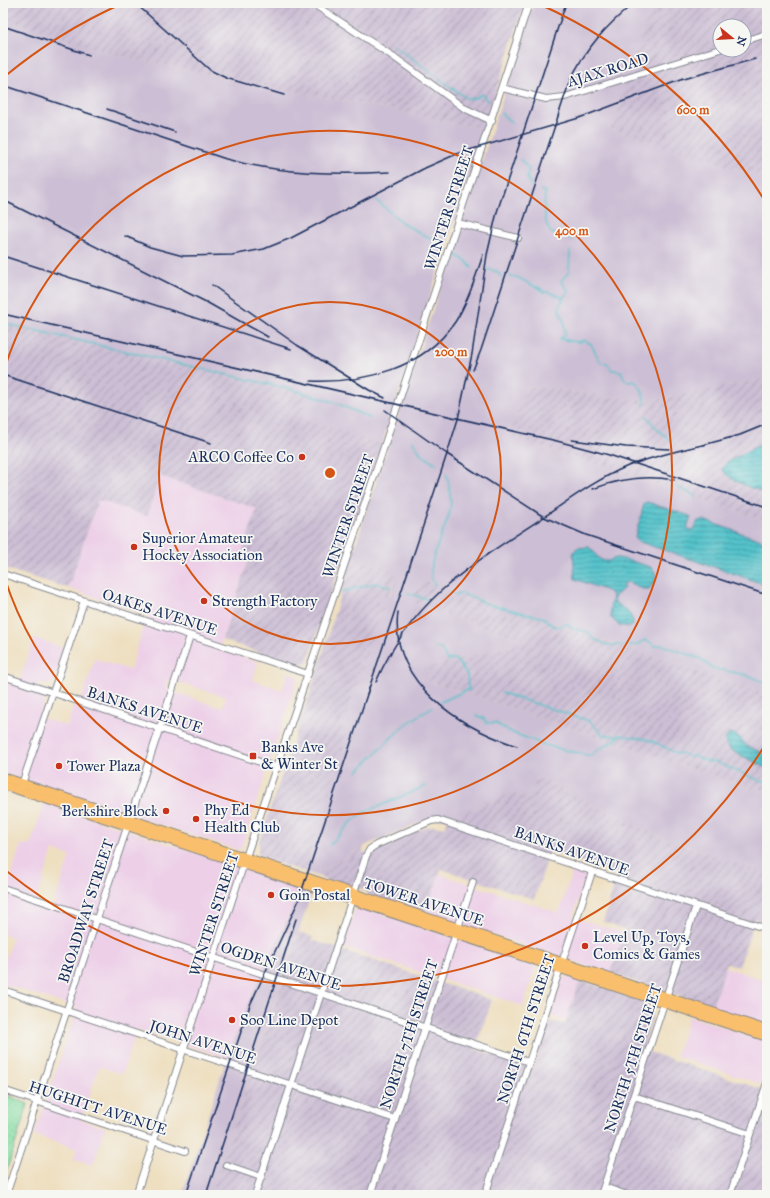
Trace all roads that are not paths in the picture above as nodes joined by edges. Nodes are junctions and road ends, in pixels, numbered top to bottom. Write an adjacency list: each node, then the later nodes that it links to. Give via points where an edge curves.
1 (312, 3): 7 (street, via 394,57 464,108)
2 (529, 3): 6 (street, WINTER STREET)
3 (767, 34): 4 (street)
4 (752, 39)
5 (712, 51): 6 (street, AJAX ROAD, via 565,97 546,99)
6 (502, 88): 7 (street, WINTER STREET)
7 (492, 121): 8 (street, WINTER STREET)
8 (458, 223): 9 (street); 13 (street, WINTER STREET)
9 (518, 238)
10 (3, 574): 11 (street, OAKES AVENUE)
11 (84, 601): 12 (street, OAKES AVENUE); 15 (street)
12 (190, 636): 13 (street, OAKES AVENUE); 16 (street, BROADWAY STREET)
13 (308, 674): 17 (street, WINTER STREET)
14 (3, 676): 15 (street, BANKS AVENUE)
15 (53, 693): 16 (street, BANKS AVENUE); 20 (street)
16 (160, 728): 17 (street, BANKS AVENUE); 21 (street, BROADWAY STREET)
17 (278, 768): 22 (street, WINTER STREET)
18 (3, 777): 20 (main road, TOWER AVENUE)
19 (3, 785): 20 (main road, TOWER AVENUE)
20 (21, 787): 21 (main road, TOWER AVENUE)
21 (129, 823): 22 (main road, TOWER AVENUE); 28 (street, BROADWAY STREET)
22 (245, 861): 26 (main road, TOWER AVENUE); 31 (street, WINTER STREET)
23 (592, 872): 26 (street, BANKS AVENUE, via 438,820 370,849); 27 (street, BANKS AVENUE); 32 (street, NORTH 6TH STREET)
24 (473, 882): 30 (street, NORTH 7TH STREET)
25 (3, 888): 28 (street, OGDEN AVENUE)
26 (353, 897): 30 (main road, TOWER AVENUE); 34 (street)
27 (696, 906): 29 (street, BANKS AVENUE); 35 (street, NORTH 5TH STREET)
28 (97, 919): 31 (street, OGDEN AVENUE); 36 (street, BROADWAY STREET)
29 (767, 929)
30 (457, 932): 32 (main road, TOWER AVENUE); 37 (street, NORTH 7TH STREET)
31 (213, 958): 34 (street, OGDEN AVENUE); 40 (street, WINTER STREET)
32 (561, 966): 35 (main road, TOWER AVENUE); 41 (street, NORTH 6TH STREET)
33 (3, 990): 36 (street, JOHN AVENUE)
34 (322, 993): 37 (street, OGDEN AVENUE); 43 (street)
35 (666, 1000): 38 (main road, TOWER AVENUE); 39 (main road, TOWER AVENUE); 45 (street, NORTH 5TH STREET)
36 (67, 1011): 40 (street, JOHN AVENUE); 46 (street, BROADWAY STREET)
37 (426, 1028): 41 (street, OGDEN AVENUE); 47 (street, NORTH 7TH STREET)
38 (767, 1030)
39 (767, 1038)
40 (183, 1049): 43 (street, JOHN AVENUE); 49 (street, WINTER STREET)
41 (529, 1062): 58 (street, NORTH 6TH STREET)
42 (767, 1083): 48 (street)
43 (291, 1085): 47 (street, JOHN AVENUE); 52 (street)
44 (3, 1090): 46 (street, HUGHITT AVENUE)
45 (634, 1096): 48 (street); 53 (street, NORTH 5TH STREET)
46 (37, 1102): 49 (street, HUGHITT AVENUE); 54 (street, BROADWAY STREET)
47 (395, 1119): 57 (street, NORTH 7TH STREET)
48 (750, 1134): 61 (street)
49 (153, 1140): 50 (street, HUGHITT AVENUE); 55 (street, WINTER STREET)
50 (185, 1151)
51 (226, 1165): 52 (street)
52 (261, 1177): 56 (street)
53 (604, 1187): 59 (street, NORTH 5TH STREET); 60 (street)
54 (6, 1195)
55 (136, 1195)
56 (255, 1195)
57 (370, 1195)
58 (485, 1195)
59 (601, 1195)
60 (628, 1195)
61 (730, 1195)

